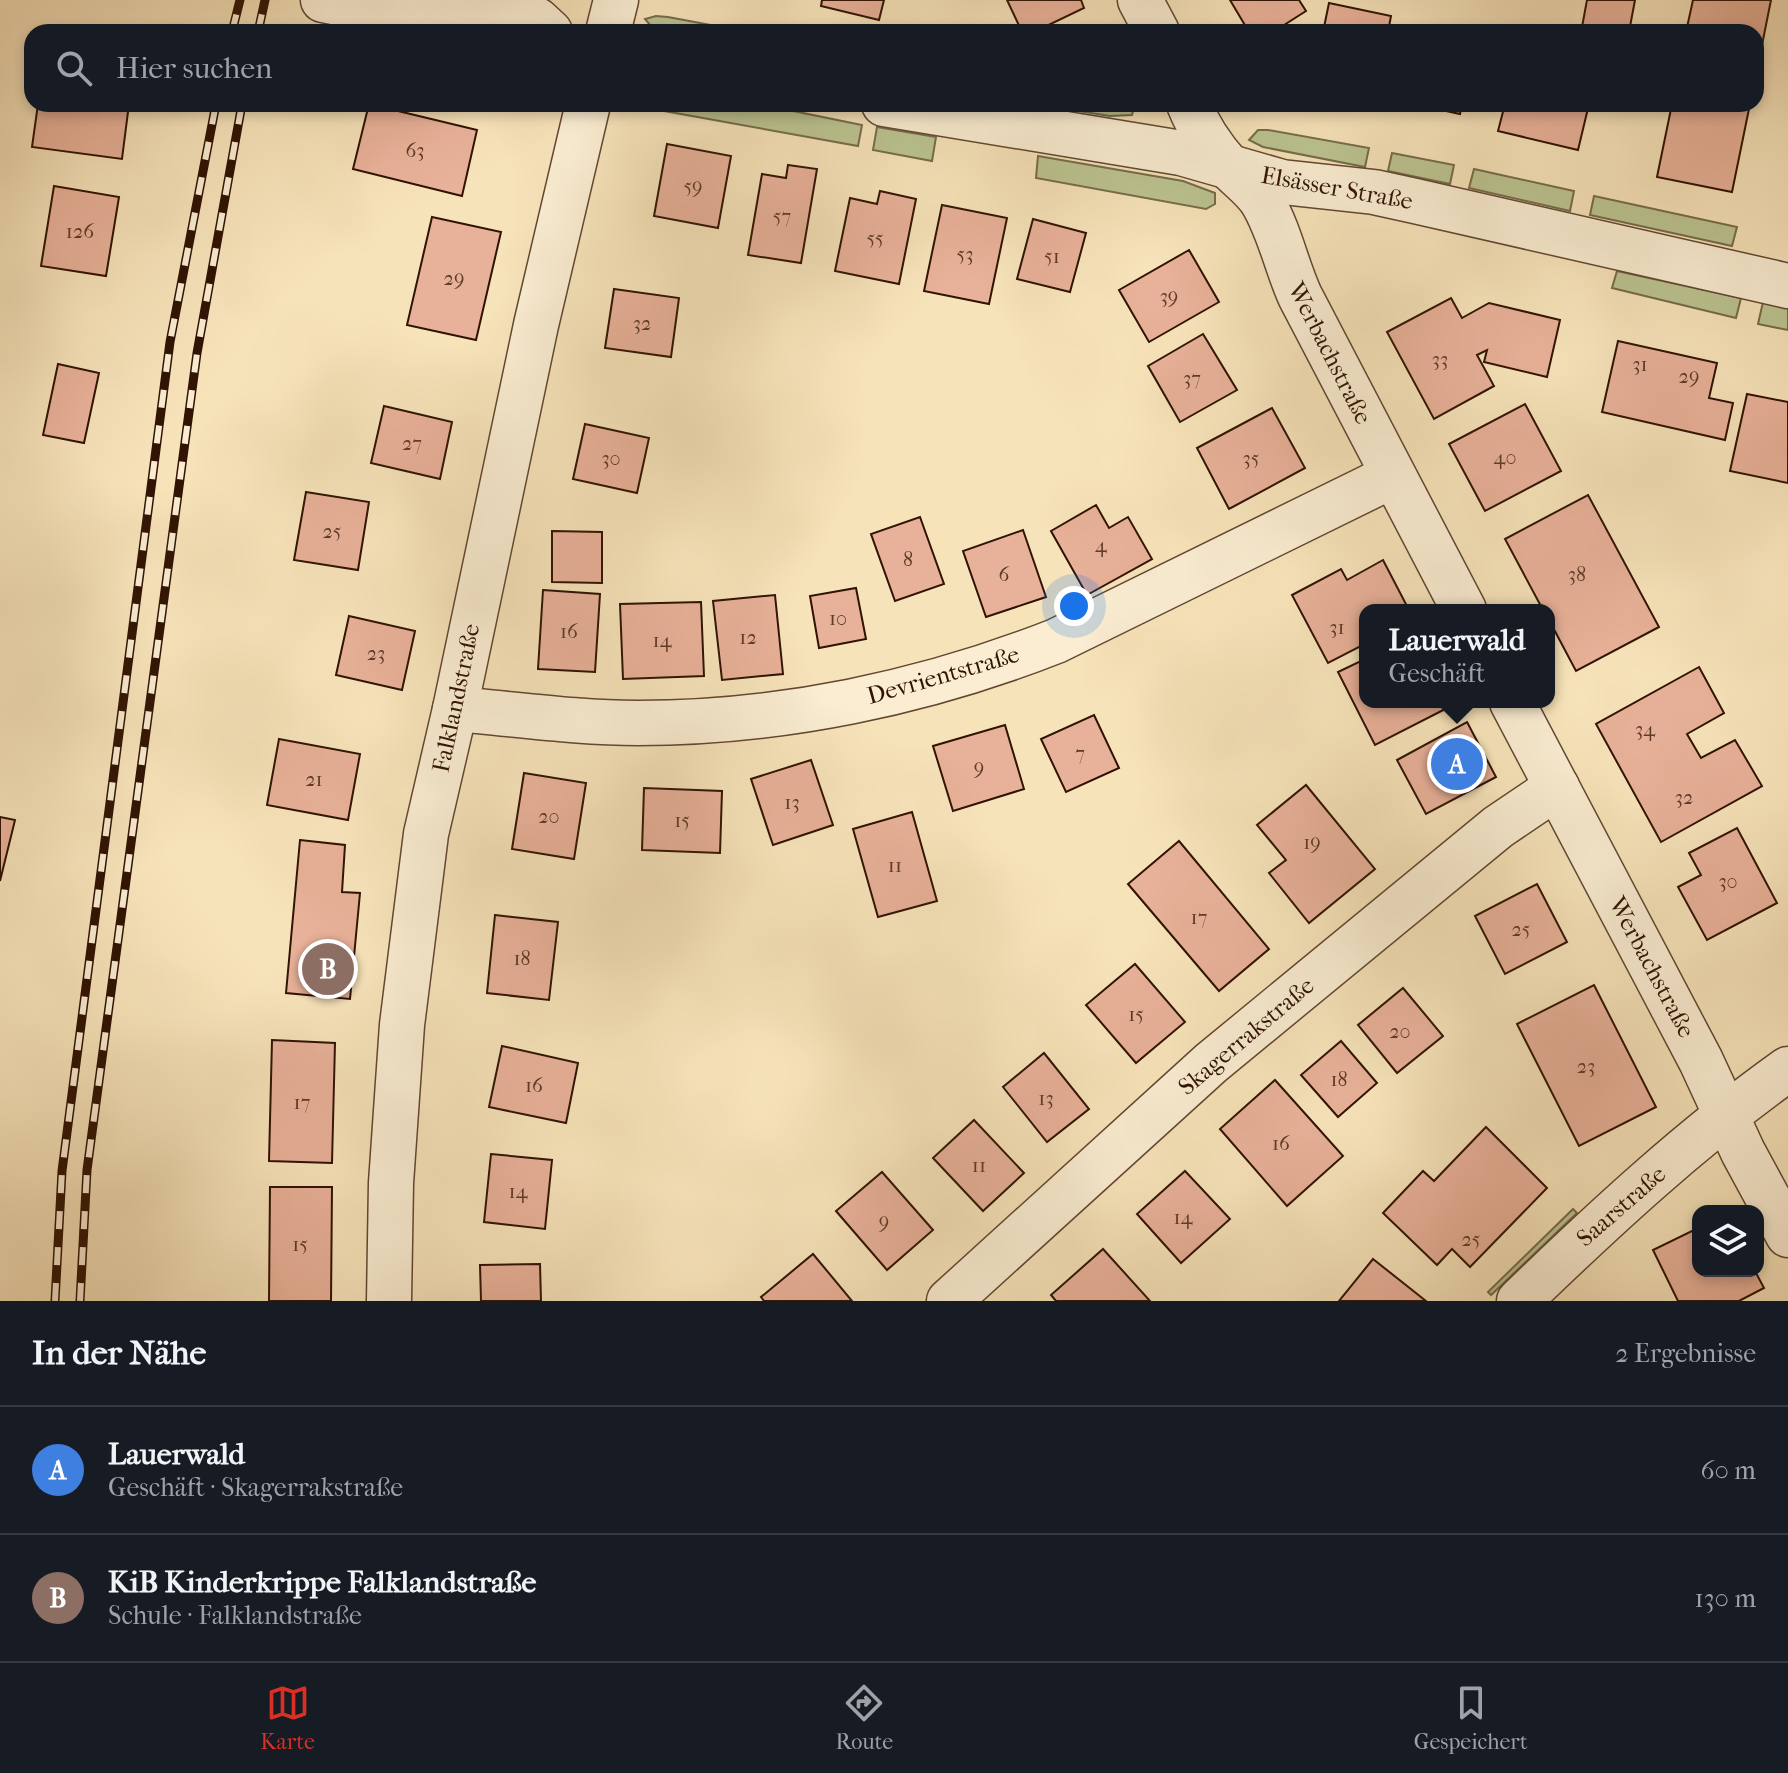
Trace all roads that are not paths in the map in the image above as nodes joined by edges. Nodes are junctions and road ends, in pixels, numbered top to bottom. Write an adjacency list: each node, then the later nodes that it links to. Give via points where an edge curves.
1 (323, 0): 4 (street)
2 (616, 0): 6 (street)
3 (1140, 0): 7 (street)
4 (413, 24): 5 (street, via 445,3)
5 (541, 24)
6 (610, 24)
7 (1153, 24)
8 (586, 112): 16 (street, Falklandstraße)
9 (932, 112): 11 (street, Elsässer Straße, via 1181,153)
10 (1192, 112): 11 (street, Werbachstraße)
11 (1229, 167): 12 (street, Elsässer Straße, via 1282,182 1374,192); 13 (street, Werbachstraße, via 1261,200 1280,236 1300,296)
12 (1788, 286)
13 (1392, 476): 14 (street, Werbachstraße); 16 (street, Devrientstraße, via 1056,641 878,696 682,722 587,721)
14 (1461, 604)
15 (1515, 708): 17 (street, Werbachstraße)
16 (455, 709): 21 (street, Falklandstraße, via 426,834 402,1025)
17 (1557, 787): 19 (street, Werbachstraße); 22 (street, Skagerrakstraße, via 1498,827 1211,1063)
18 (1788, 1069): 19 (street, Saarstraße)
19 (1726, 1115): 20 (street, Werbachstraße); 23 (street, Saarstraße)
20 (1788, 1235)
21 (389, 1301)
22 (949, 1301)
23 (1519, 1301)

